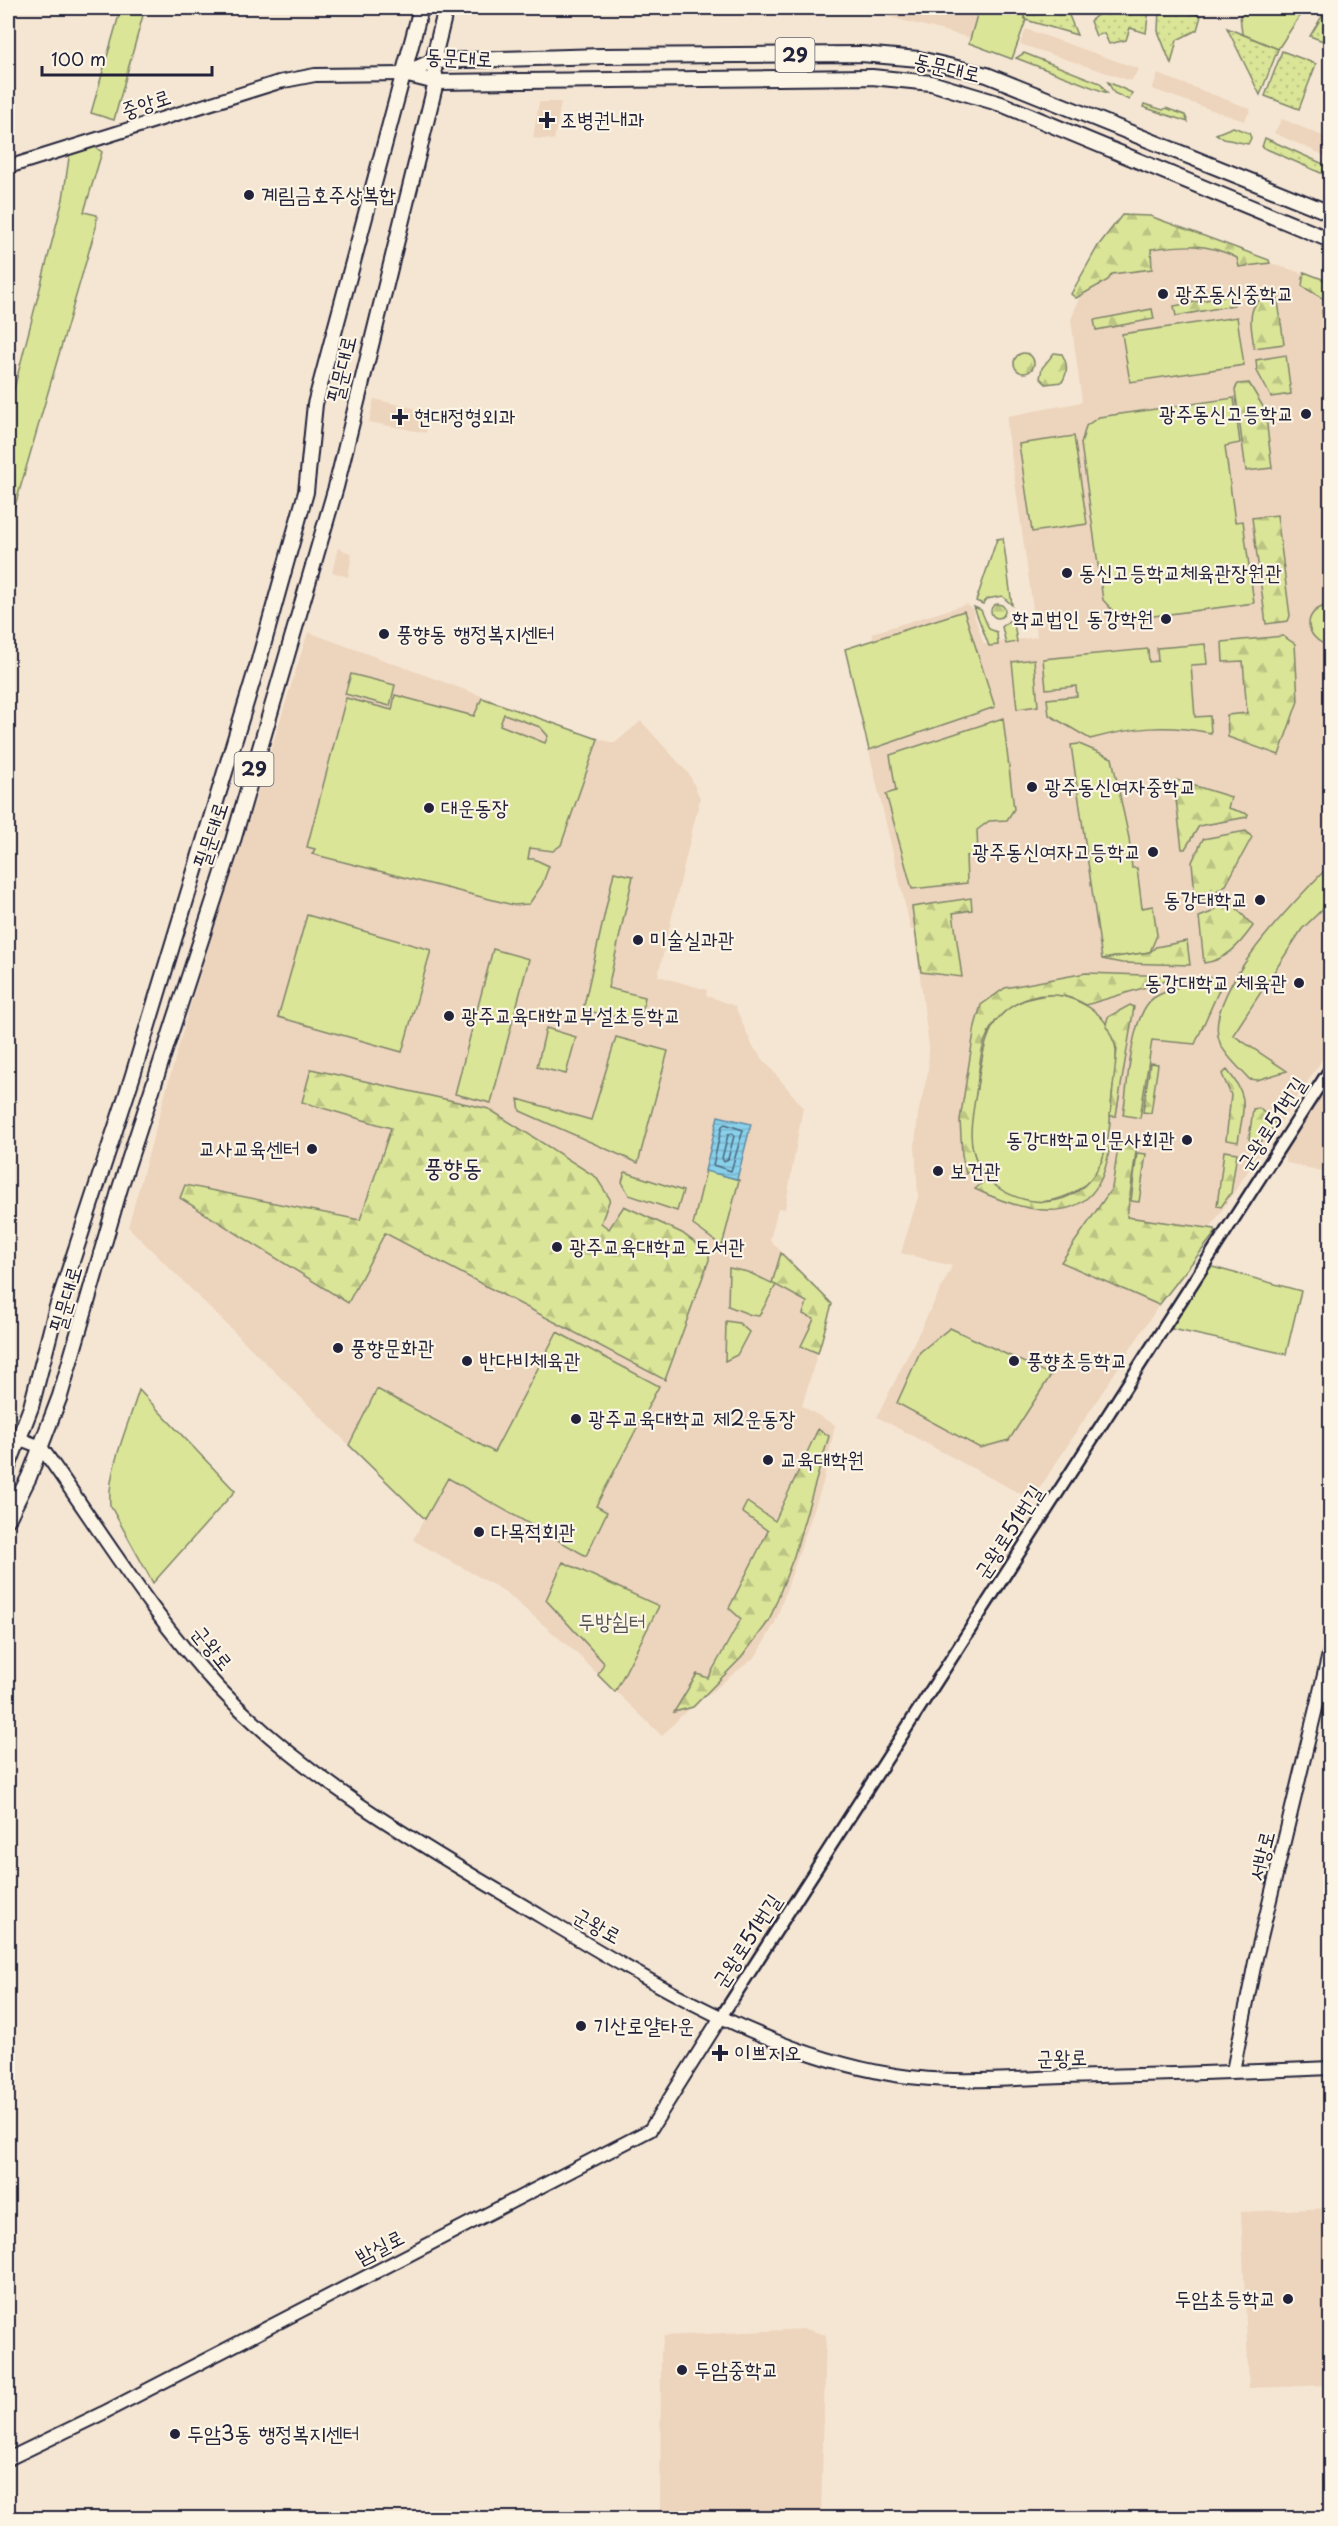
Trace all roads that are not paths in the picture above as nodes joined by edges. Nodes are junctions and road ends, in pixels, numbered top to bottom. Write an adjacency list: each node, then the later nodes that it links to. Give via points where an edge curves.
1 (421, 8): 4 (main road, 필문대로)
2 (446, 8): 3 (main road, 필문대로)
3 (434, 61): 4 (main road, 동문대로 / 29); 5 (main road, 필문대로); 7 (main road, 동문대로 / 29, via 861,54 919,59 1007,83)
4 (404, 74): 5 (main road, 동문대로); 6 (main road, 중앙로, via 315,75 279,82); 10 (main road, 필문대로 / 29, via 315,404 303,504)
5 (436, 82): 8 (main road, 동문대로 / 29, via 872,77 931,83 1001,104); 11 (main road, 필문대로 / 29, via 313,572 230,851)
6 (8, 167)
7 (1330, 213)
8 (1330, 240)
9 (1330, 1069): 15 (street, 군왕로51번길)
10 (20, 1439): 11 (main road); 12 (main road, 필문대로 / 29)
11 (41, 1447): 13 (main road, 필문대로 / 29); 15 (main road, 군왕로, via 145,1595 207,1674 265,1732 424,1847)
12 (8, 1467)
13 (8, 1519)
14 (1330, 1650): 17 (main road, 서방로, via 1255,1962)
15 (721, 2017): 17 (main road, 군왕로, via 833,2060 912,2077 1047,2078); 18 (main road, 밤실로, via 650,2130)
16 (1330, 2068): 17 (main road, 군왕로)
17 (1233, 2071)
18 (8, 2459)

